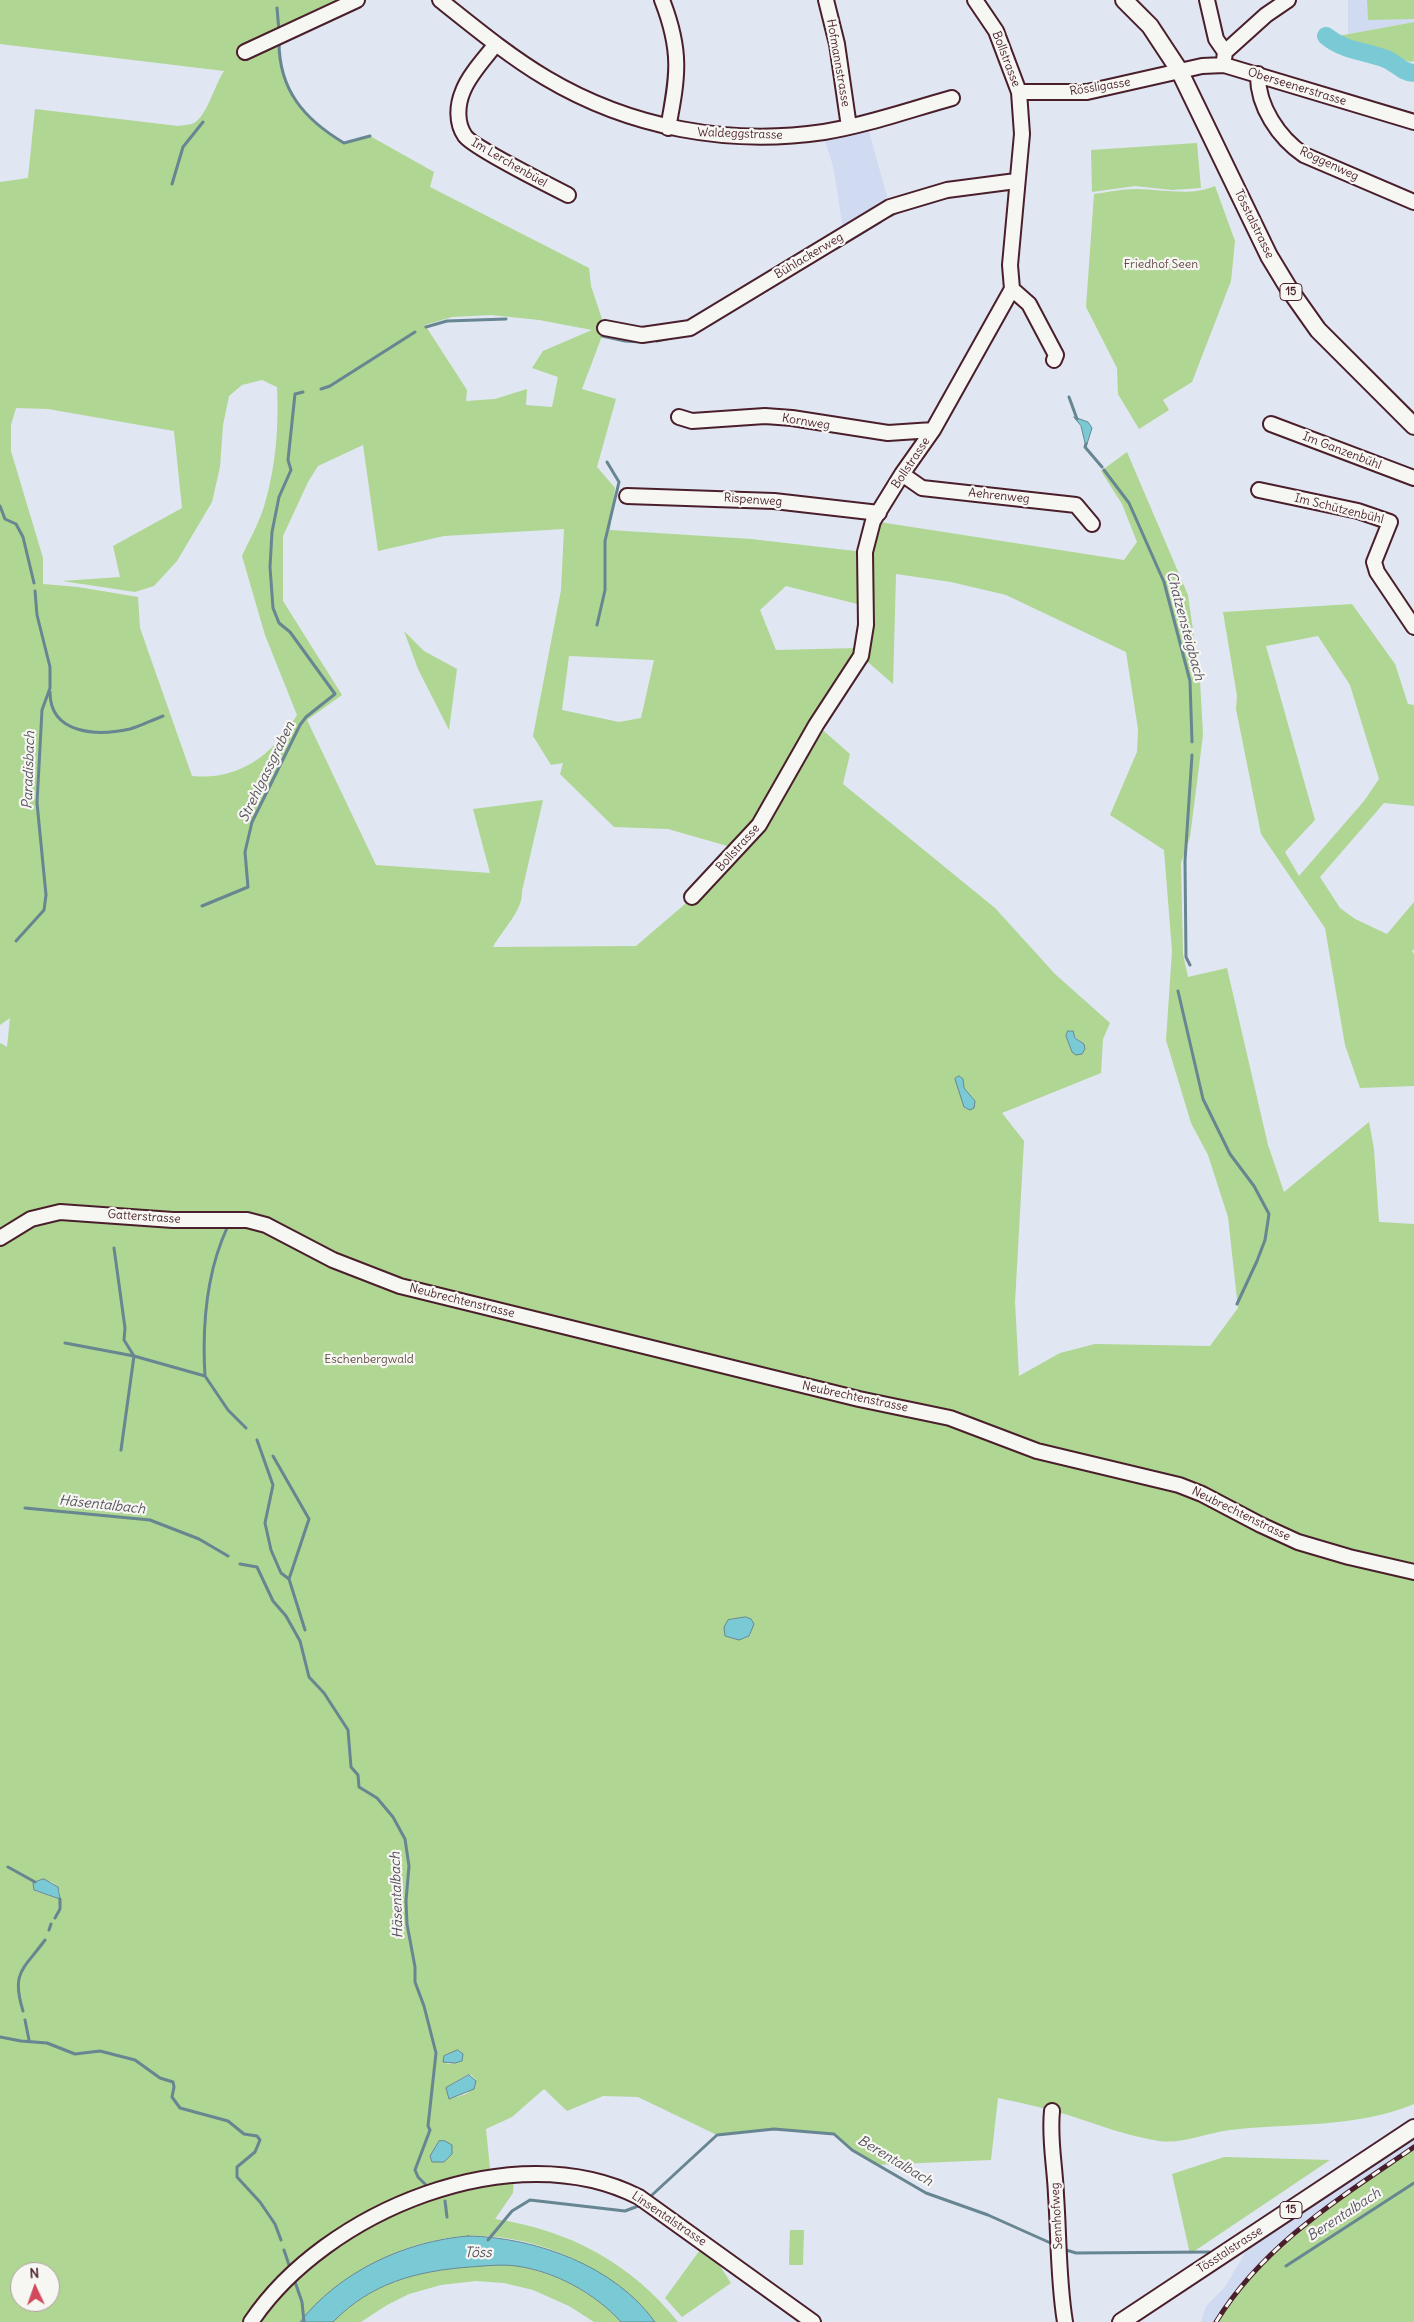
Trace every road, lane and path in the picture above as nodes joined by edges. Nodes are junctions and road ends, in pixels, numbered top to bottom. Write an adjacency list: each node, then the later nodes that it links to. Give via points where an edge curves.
1 (356, 0): 10 (street)
2 (440, 0): 9 (street, Waldeggstrasse)
3 (662, 0): 18 (street, via 678,58)
4 (826, 0): 17 (street, Hofmannstrasse, via 837,44)
5 (975, 0): 14 (street, Bollstrasse, via 996,31)
6 (1124, 0): 12 (main road, Tösstalstrasse / 15, via 1150,26)
7 (1207, 0): 11 (street)
8 (1288, 0): 11 (street, via 1266,15)
9 (496, 44): 18 (street, Waldeggstrasse, via 577,95); 20 (street, Im Lerchenbüel, via 463,90 459,123 466,137 482,149)
10 (245, 52)
11 (1224, 58): 12 (street, Oberseenerstrasse); 13 (street, Oberseenerstrasse)
12 (1179, 70): 14 (street, Rössligasse, via 1122,85 1062,94); 27 (main road, Tösstalstrasse / 15, via 1289,289 1318,330)
13 (1258, 74): 16 (street, Oberseenerstrasse); 21 (street, Roggenweg, via 1261,101 1285,140 1294,148)
14 (1019, 92): 19 (street, Bollstrasse, via 1022,134)
15 (952, 98): 17 (street, Waldeggstrasse)
16 (1414, 122)
17 (849, 127): 18 (street, Waldeggstrasse, via 783,136 713,135)
18 (668, 128)
19 (1016, 181): 22 (street, Bollstrasse, via 1010,265); 23 (street, Bühlackerweg, via 947,190 890,208 690,328 642,335)
20 (568, 195)
21 (1414, 202)
22 (1012, 289): 24 (street, via 1029,304 1056,354); 28 (street, Bollstrasse)
23 (605, 328)
24 (1054, 360)
25 (679, 417): 28 (street, Kornweg, via 692,421 765,416 888,433)
26 (1271, 424): 30 (street, Im Ganzenbühl)
27 (1414, 426)
28 (933, 430): 29 (street, Bollstrasse)
29 (902, 474): 33 (street, Bollstrasse); 34 (street, Aehrenweg, via 922,488 1076,505)
30 (1414, 478)
31 (1259, 490): 35 (street, Im Schützenbühl, via 1390,522 1374,562 1376,572)
32 (627, 496): 33 (street, Rispenweg, via 774,501)
33 (879, 512): 36 (street, Bollstrasse, via 873,521 865,552 866,625 861,656 816,725 756,830)
34 (1092, 524)
35 (1414, 627)
36 (692, 897)
37 (0, 1238): 38 (street, Gatterstrasse, via 38,1216 70,1212 173,1220 253,1221)
38 (290, 1238): 39 (street, Neubrechtenstrasse, via 345,1266 400,1286 859,1399 941,1416 1037,1451 1179,1485 1298,1542)
39 (1414, 1572)
40 (1052, 2110): 44 (street, Sennhofweg, via 1050,2139)
41 (1414, 2128): 45 (main road, Tösstalstrasse / 15)
42 (251, 2322): 43 (street, Linsentalstrasse, via 268,2298 292,2274 351,2230 386,2211 424,2195 491,2178 569,2175 607,2183 639,2197)
43 (813, 2322)
44 (1064, 2322)
45 (1122, 2322)

